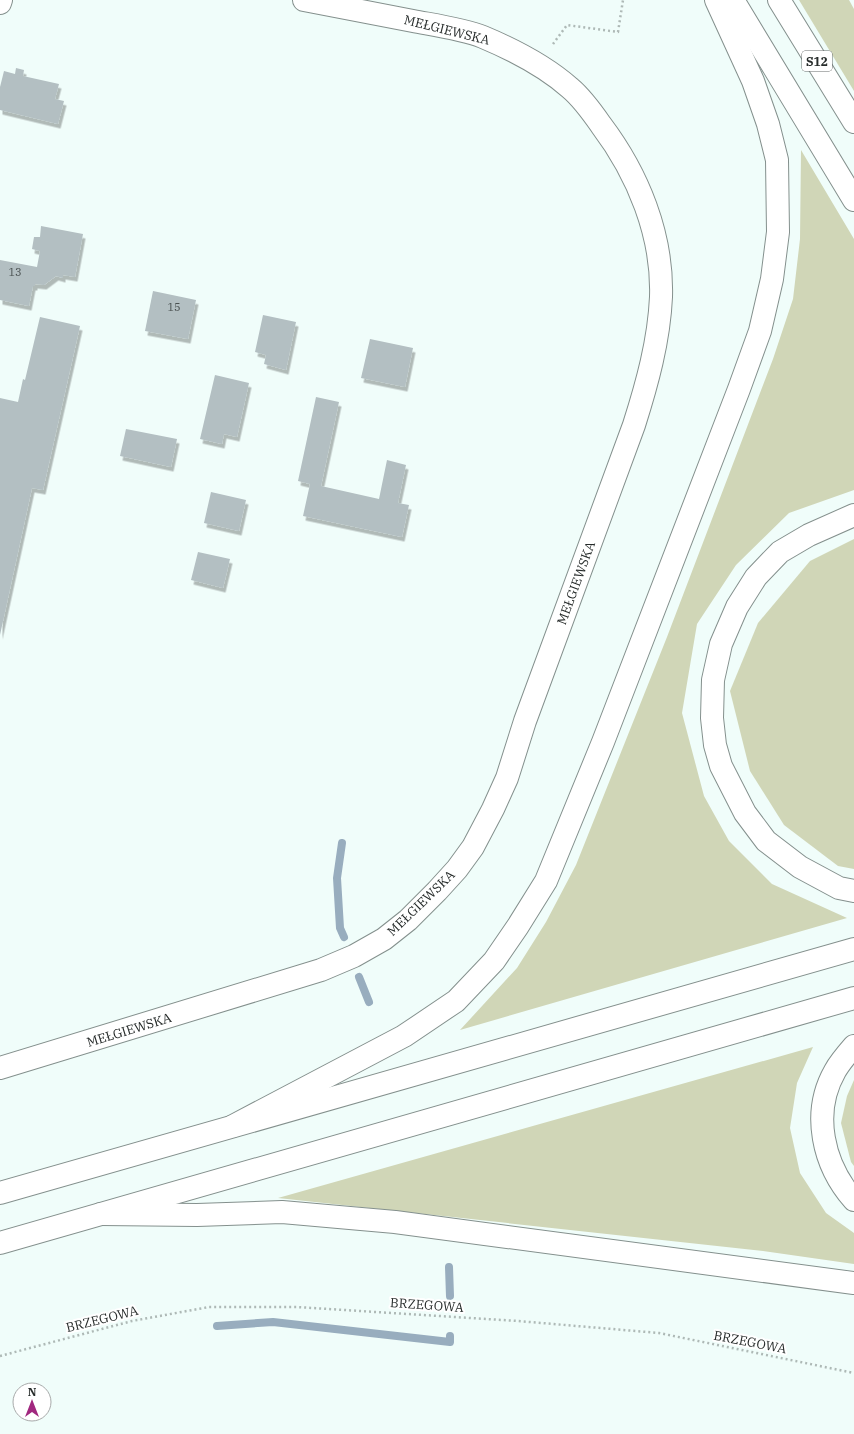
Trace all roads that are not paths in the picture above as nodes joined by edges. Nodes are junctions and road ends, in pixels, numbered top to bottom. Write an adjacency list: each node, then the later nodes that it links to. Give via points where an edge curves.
1 (1, 0): 6 (main road)
2 (304, 0): 14 (main road, MEŁGIEWSKA, via 480,36 538,64 570,88 594,114 618,147 639,188 653,229 659,260 661,297 653,356 644,395 525,721 507,778 473,847 437,892 384,939 354,956 321,970)
3 (716, 0): 15 (main road, via 753,81 777,160 778,232 772,279 760,331 739,389 603,742 546,880 494,960 456,1001 404,1036)
4 (734, 0): 8 (main road)
5 (779, 0): 7 (main road, S12)
6 (0, 4)
7 (854, 122)
8 (854, 200)
9 (854, 515): 10 (main road, via 780,552 756,577 737,607 721,644 713,680 712,718 715,745 721,766 745,813 766,841 800,867 839,888)
10 (854, 891)
11 (854, 949): 15 (main road)
12 (854, 998): 18 (main road)
13 (854, 1046): 17 (main road, via 835,1071 828,1087 822,1126 830,1163)
14 (0, 1068)
15 (233, 1126): 16 (main road)
16 (0, 1193)
17 (854, 1200)
18 (101, 1214): 19 (main road); 20 (main road, via 282,1212 354,1218)
19 (0, 1243)
20 (854, 1283)

